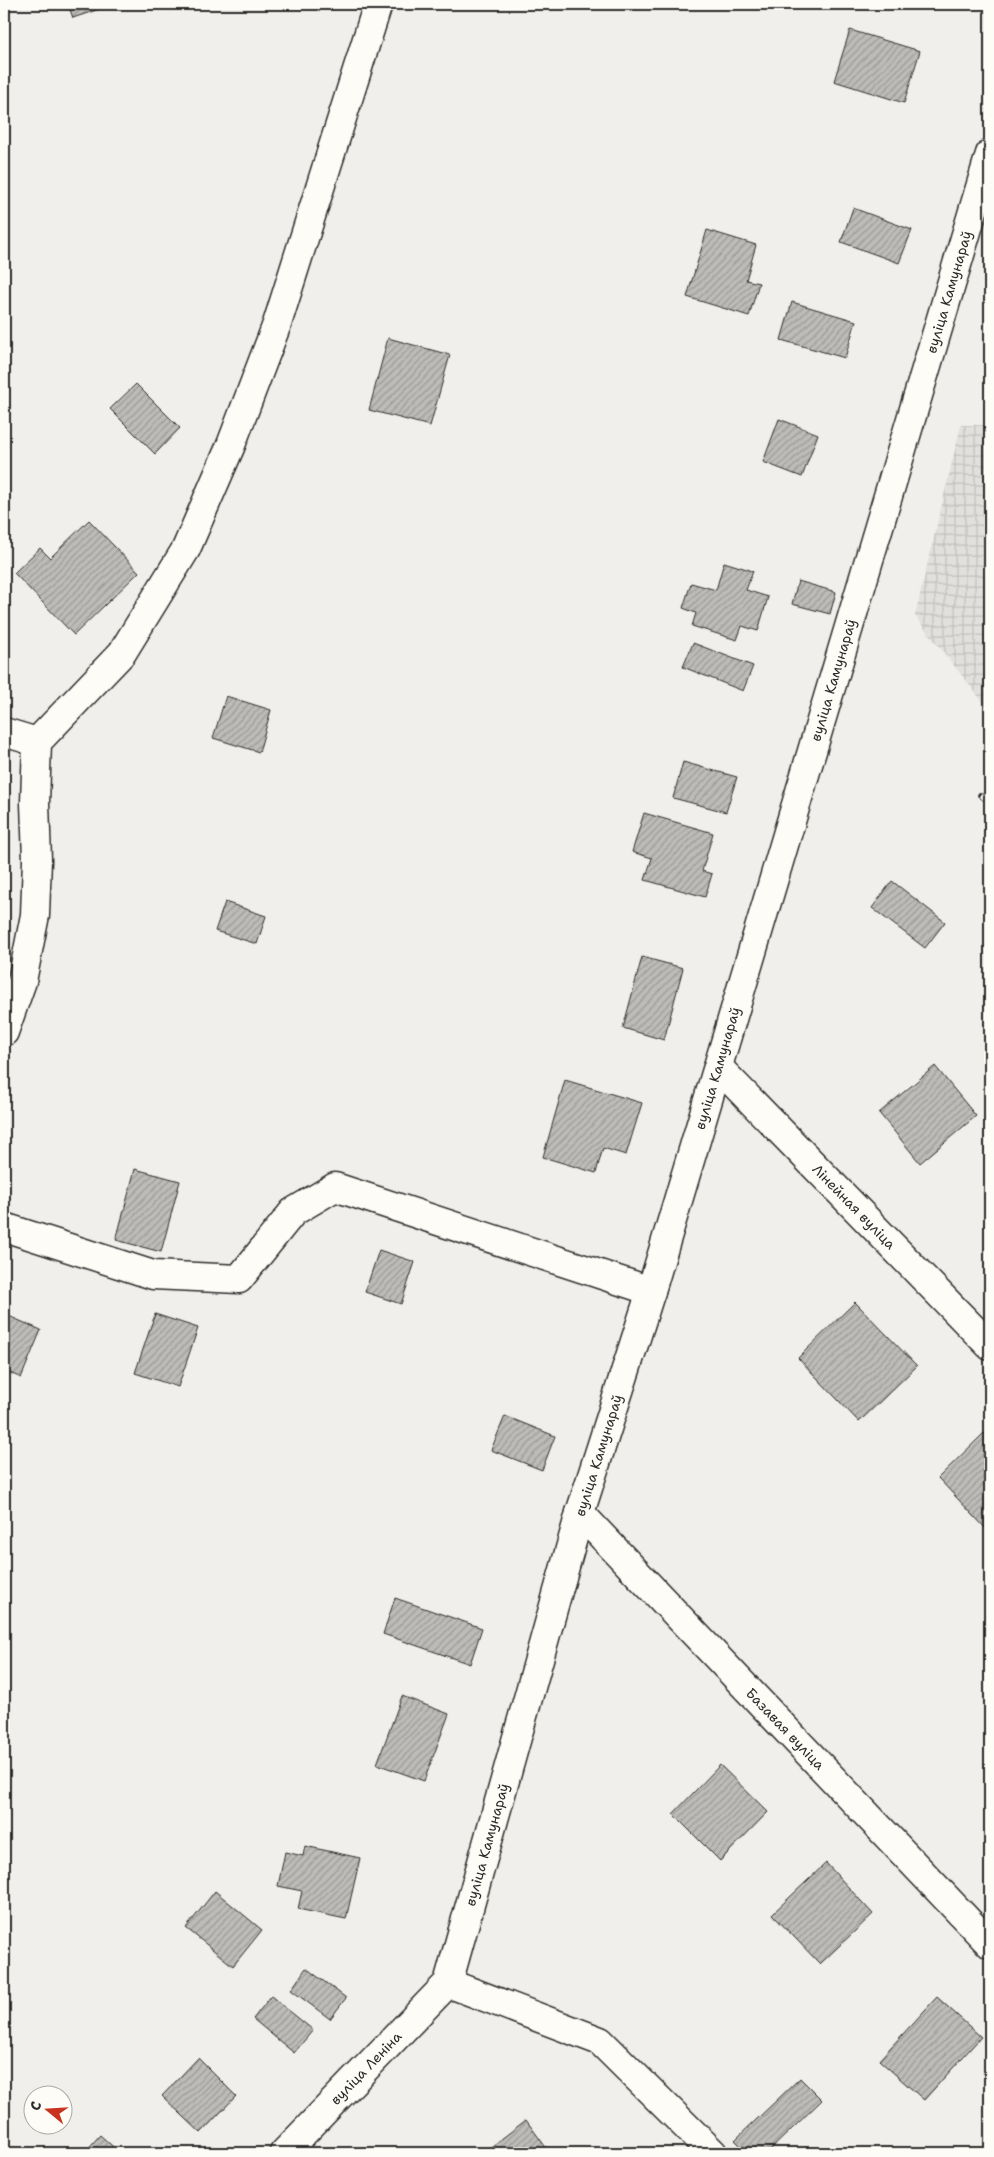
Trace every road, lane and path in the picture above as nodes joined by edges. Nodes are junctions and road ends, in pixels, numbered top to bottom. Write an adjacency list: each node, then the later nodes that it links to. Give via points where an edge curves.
1 (378, 4): 5 (street, via 277,324 231,445 186,549 122,652)
2 (990, 154): 3 (street, вуліца Камунараў)
3 (985, 190): 7 (street, вуліца Камунараў)
4 (4, 732): 5 (street)
5 (36, 742): 6 (street, via 35,915 22,981)
6 (4, 1032)
7 (718, 1068): 9 (street, вуліца Камунараў); 10 (street, Лінейная вуліца)
8 (4, 1227): 9 (street, via 153,1275 239,1279 293,1212 335,1187)
9 (651, 1291): 11 (street, вуліца Камунараў)
10 (990, 1346)
11 (580, 1513): 12 (street, Базавая вуліца); 13 (street, вуліца Камунараў)
12 (990, 1944)
13 (448, 1983): 14 (street, вуліца Леніна); 15 (street, via 600,2041)
14 (284, 2153)
15 (713, 2153)

